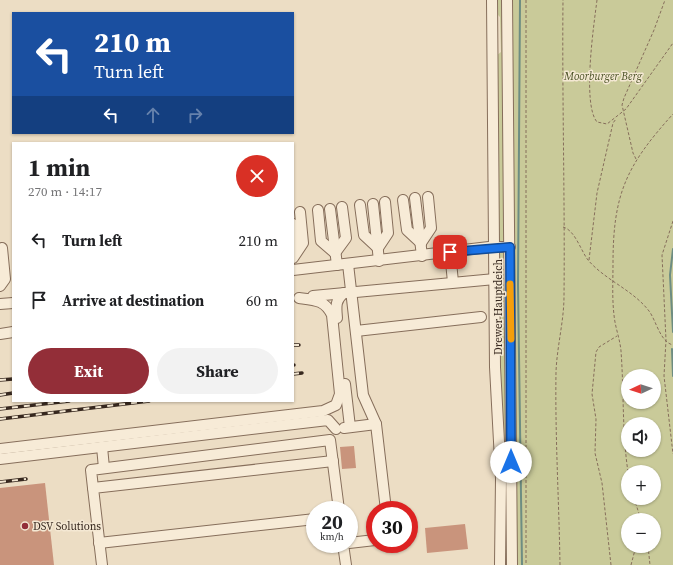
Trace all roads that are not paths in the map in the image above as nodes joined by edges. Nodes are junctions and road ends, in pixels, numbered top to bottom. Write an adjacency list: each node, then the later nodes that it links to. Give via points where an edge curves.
1 (492, 0): 6 (street)
2 (507, 0): 7 (street, Drewer Hauptdeich)
3 (298, 212): 14 (street, via 303,243)
4 (294, 234): 11 (street)
5 (420, 243): 5 (street, via 415,229 415,198 431,228); 13 (street)
6 (494, 247): 7 (street); 10 (street); 20 (street)
7 (510, 247): 52 (street, Drewer Hauptdeich)
8 (2, 248): 23 (street, via 5,279)
9 (378, 248): 9 (street, via 388,233 373,204 372,235); 15 (street)
10 (450, 252): 13 (street); 22 (street)
11 (294, 253)
12 (335, 253): 12 (street, via 346,238 330,209 330,240); 18 (street)
13 (422, 256): 15 (street)
14 (294, 260)
15 (379, 261): 17 (street)
16 (294, 262): 18 (street)
17 (348, 264): 18 (street); 24 (street)
18 (336, 265)
19 (0, 267): 21 (street)
20 (495, 280): 22 (street); 46 (street, via 495,367 502,479)
21 (0, 282)
22 (453, 282): 24 (street)
23 (0, 286)
24 (348, 292): 25 (street); 29 (street); 33 (street, via 338,297 336,305)
25 (296, 299): 37 (street, via 322,301 332,315 340,394 336,405 323,411)
26 (12, 303): 27 (street)
27 (0, 304)
28 (481, 317): 29 (street)
29 (356, 331): 32 (street, via 363,395)
30 (12, 332): 31 (street)
31 (0, 334)
32 (376, 424): 33 (street); 43 (street)
33 (350, 427): 34 (street)
34 (336, 429): 35 (street); 36 (street, via 328,420)
35 (330, 440): 39 (street); 40 (street)
36 (102, 446): 38 (street); 40 (street)
37 (0, 449)
38 (0, 459)
39 (333, 461): 41 (street); 42 (street)
40 (104, 468): 41 (street, via 91,470)
41 (93, 488): 45 (street)
42 (338, 501)
43 (385, 501)
44 (306, 520): 45 (street)
45 (99, 543): 48 (street)
46 (500, 551): 50 (street); 51 (street)
47 (344, 553): 49 (street)
48 (102, 565)
49 (346, 565)
50 (496, 565)
51 (500, 565)
52 (512, 565)

